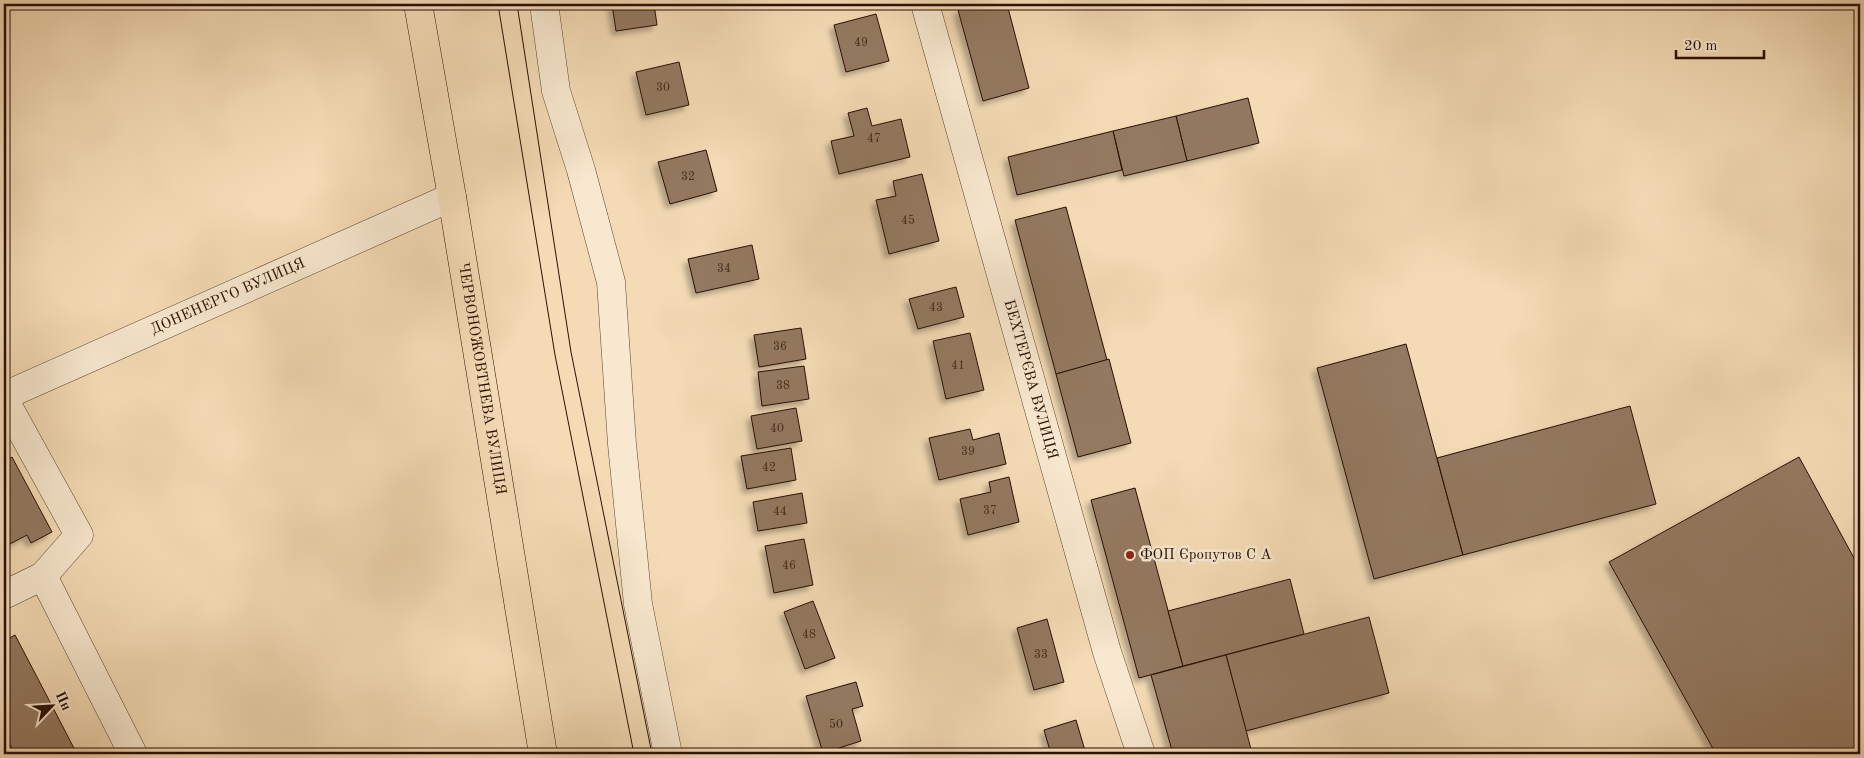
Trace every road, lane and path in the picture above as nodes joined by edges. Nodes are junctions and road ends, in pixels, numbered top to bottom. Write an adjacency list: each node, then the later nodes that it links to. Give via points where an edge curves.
1 (418, 4): 4 (main road, ЧЕРВОНОЖОВТНЕВА ВУЛИЦЯ)
2 (544, 4): 10 (street, via 556,91 611,282 622,444 638,604)
3 (925, 4): 11 (street, БЕХТЕРЄВА ВУЛИЦЯ, via 1106,652)
4 (452, 197): 5 (street, ДОНЕНЕРГО ВУЛИЦЯ); 9 (main road, ЧЕРВОНОЖОВТНЕВА ВУЛИЦЯ)
5 (4, 397): 6 (street, via 80,535)
6 (44, 576): 7 (street); 8 (street)
7 (4, 595)
8 (132, 754)
9 (543, 754)
10 (668, 754)
11 (1141, 754)

